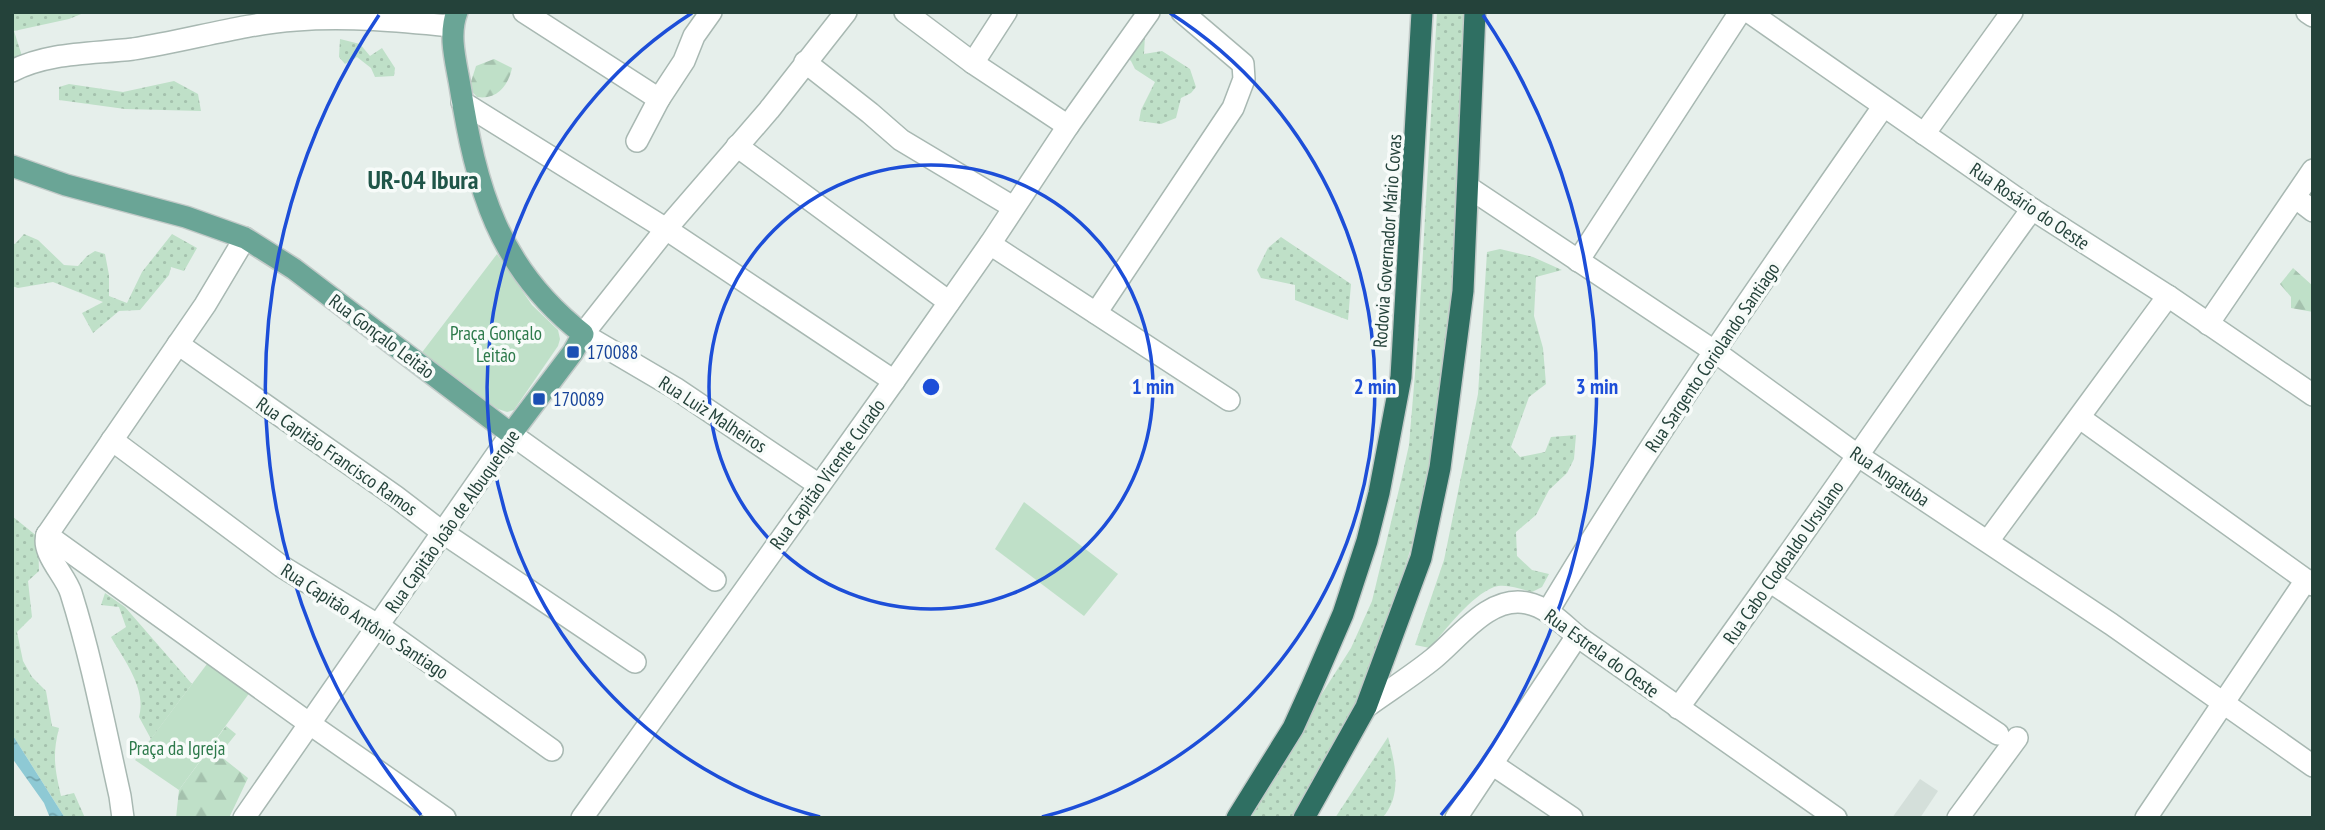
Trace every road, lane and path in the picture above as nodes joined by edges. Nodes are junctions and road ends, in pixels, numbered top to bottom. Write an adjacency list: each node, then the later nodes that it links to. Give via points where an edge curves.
1 (524, 12): 19 (street)
2 (711, 12): 19 (street)
3 (846, 12): 16 (street, Rua Capitão João de Albuquerque)
4 (905, 12): 17 (street)
5 (1006, 12): 17 (street)
6 (1149, 12): 22 (street, Rua Capitão Vicente Curado)
7 (1182, 12): 38 (street, via 1243,64 1244,79 1233,108)
8 (1422, 12): 72 (highway, Rodovia Governador Mário Covas, via 1401,377 1379,492 1343,614 1312,686 1293,728)
9 (1475, 12): 28 (highway)
10 (1740, 12): 35 (street)
11 (1749, 12): 21 (street, Rua Rosário do Oeste)
12 (2012, 12): 23 (street)
13 (2307, 12): 14 (street)
14 (2313, 16)
15 (454, 19): 18 (street, via 297,20 133,49 51,57); 20 (main road, Rua Luiz Malheiros)
16 (805, 62): 25 (street, Rua Capitão João de Albuquerque); 30 (street, via 901,140)
17 (973, 63): 22 (street)
18 (12, 71)
19 (659, 99): 24 (street)
20 (462, 102): 32 (street); 40 (main road, Rua Luiz Malheiros, via 488,211 528,280 555,312)
21 (1884, 107): 23 (street, Rua Rosário do Oeste); 42 (street, Rua Sargento Coriolando Santiago)
22 (1068, 126): 30 (street, Rua Capitão Vicente Curado)
23 (1924, 134): 31 (street, Rua Rosário do Oeste)
24 (637, 141)
25 (737, 146): 32 (street, Rua Capitão João de Albuquerque); 37 (street)
26 (12, 166): 33 (main road, Rua Gonçalo Leitão)
27 (2313, 170): 29 (street)
28 (1468, 187): 35 (street, Rua Angatuba); 62 (highway, via 1463,291 1440,468 1421,558)
29 (2304, 205): 39 (street)
30 (1013, 207): 34 (street, Rua Capitão Vicente Curado)
31 (2032, 209): 36 (street, Rua Rosário do Oeste); 49 (street, Rua Cabo Clodoaldo Ursulano)
32 (666, 229): 40 (street, Rua Capitão João de Albuquerque); 43 (street)
33 (245, 238): 41 (street); 47 (main road, Rua Gonçalo Leitão, via 293,269)
34 (990, 244): 37 (street, Rua Capitão Vicente Curado); 38 (street)
35 (1577, 261): 42 (street, Rua Angatuba)
36 (2168, 296): 39 (street, Rua Rosário do Oeste); 46 (street)
37 (949, 302): 43 (street, Rua Capitão Vicente Curado)
38 (1096, 313): 45 (street)
39 (2208, 324): 44 (street, Rua Rosário do Oeste)
40 (583, 334): 47 (main road, Rua Capitão João de Albuquerque); 50 (street, Rua Luiz Malheiros, via 675,388)
41 (178, 344): 48 (street); 51 (street, Rua Capitão Francisco Ramos)
42 (1714, 351): 49 (street, Rua Angatuba); 57 (street, Rua Sargento Coriolando Santiago)
43 (894, 381): 50 (street, Rua Capitão Vicente Curado)
44 (2313, 395)
45 (1229, 400)
46 (2080, 418): 53 (street); 56 (street)
47 (511, 434): 51 (street, Rua Capitão João de Albuquerque); 54 (street, Rua Gonçalo Leitão)
48 (112, 440): 52 (street); 58 (street, Rua Capitão Antônio Santiago, via 281,566)
49 (1857, 455): 53 (street, Rua Angatuba); 55 (street, Rua Cabo Clodoaldo Ursulano)
50 (820, 485): 71 (street, Rua Capitão Vicente Curado)
51 (442, 532): 58 (street, Rua Capitão João de Albuquerque); 60 (street, Rua Capitão Francisco Ramos)
52 (47, 535): 64 (street); 68 (street, via 47,545 69,587 82,628)
53 (1988, 541): 61 (street, Rua Angatuba)
54 (715, 580)
55 (1771, 582): 63 (street, Rua Cabo Clodoaldo Ursulano); 77 (street, via 2008,736)
56 (2309, 583): 61 (street)
57 (1548, 611): 59 (street, Rua Estrela do Oeste); 62 (street, Rua Estrela do Oeste, via 1514,601 1498,606)
58 (379, 626): 64 (street, Rua Capitão João de Albuquerque); 65 (street, Rua Capitão Antônio Santiago)
59 (1577, 636): 63 (street, Rua Estrela do Oeste); 66 (street)
60 (635, 662)
61 (2222, 703): 67 (street, Rua Angatuba); 78 (street)
62 (1366, 706): 73 (highway)
63 (1678, 708): 76 (street, Rua Estrela do Oeste)
64 (310, 724): 69 (street, Rua Capitão João de Albuquerque); 70 (street)
65 (552, 750)
66 (1492, 764): 74 (street); 75 (street)
67 (2313, 766)
68 (123, 818)
69 (244, 818)
70 (445, 818)
71 (582, 818)
72 (1237, 818)
73 (1304, 818)
74 (1456, 818)
75 (1572, 818)
76 (1836, 818)
77 (1958, 818)
78 (2146, 818)

